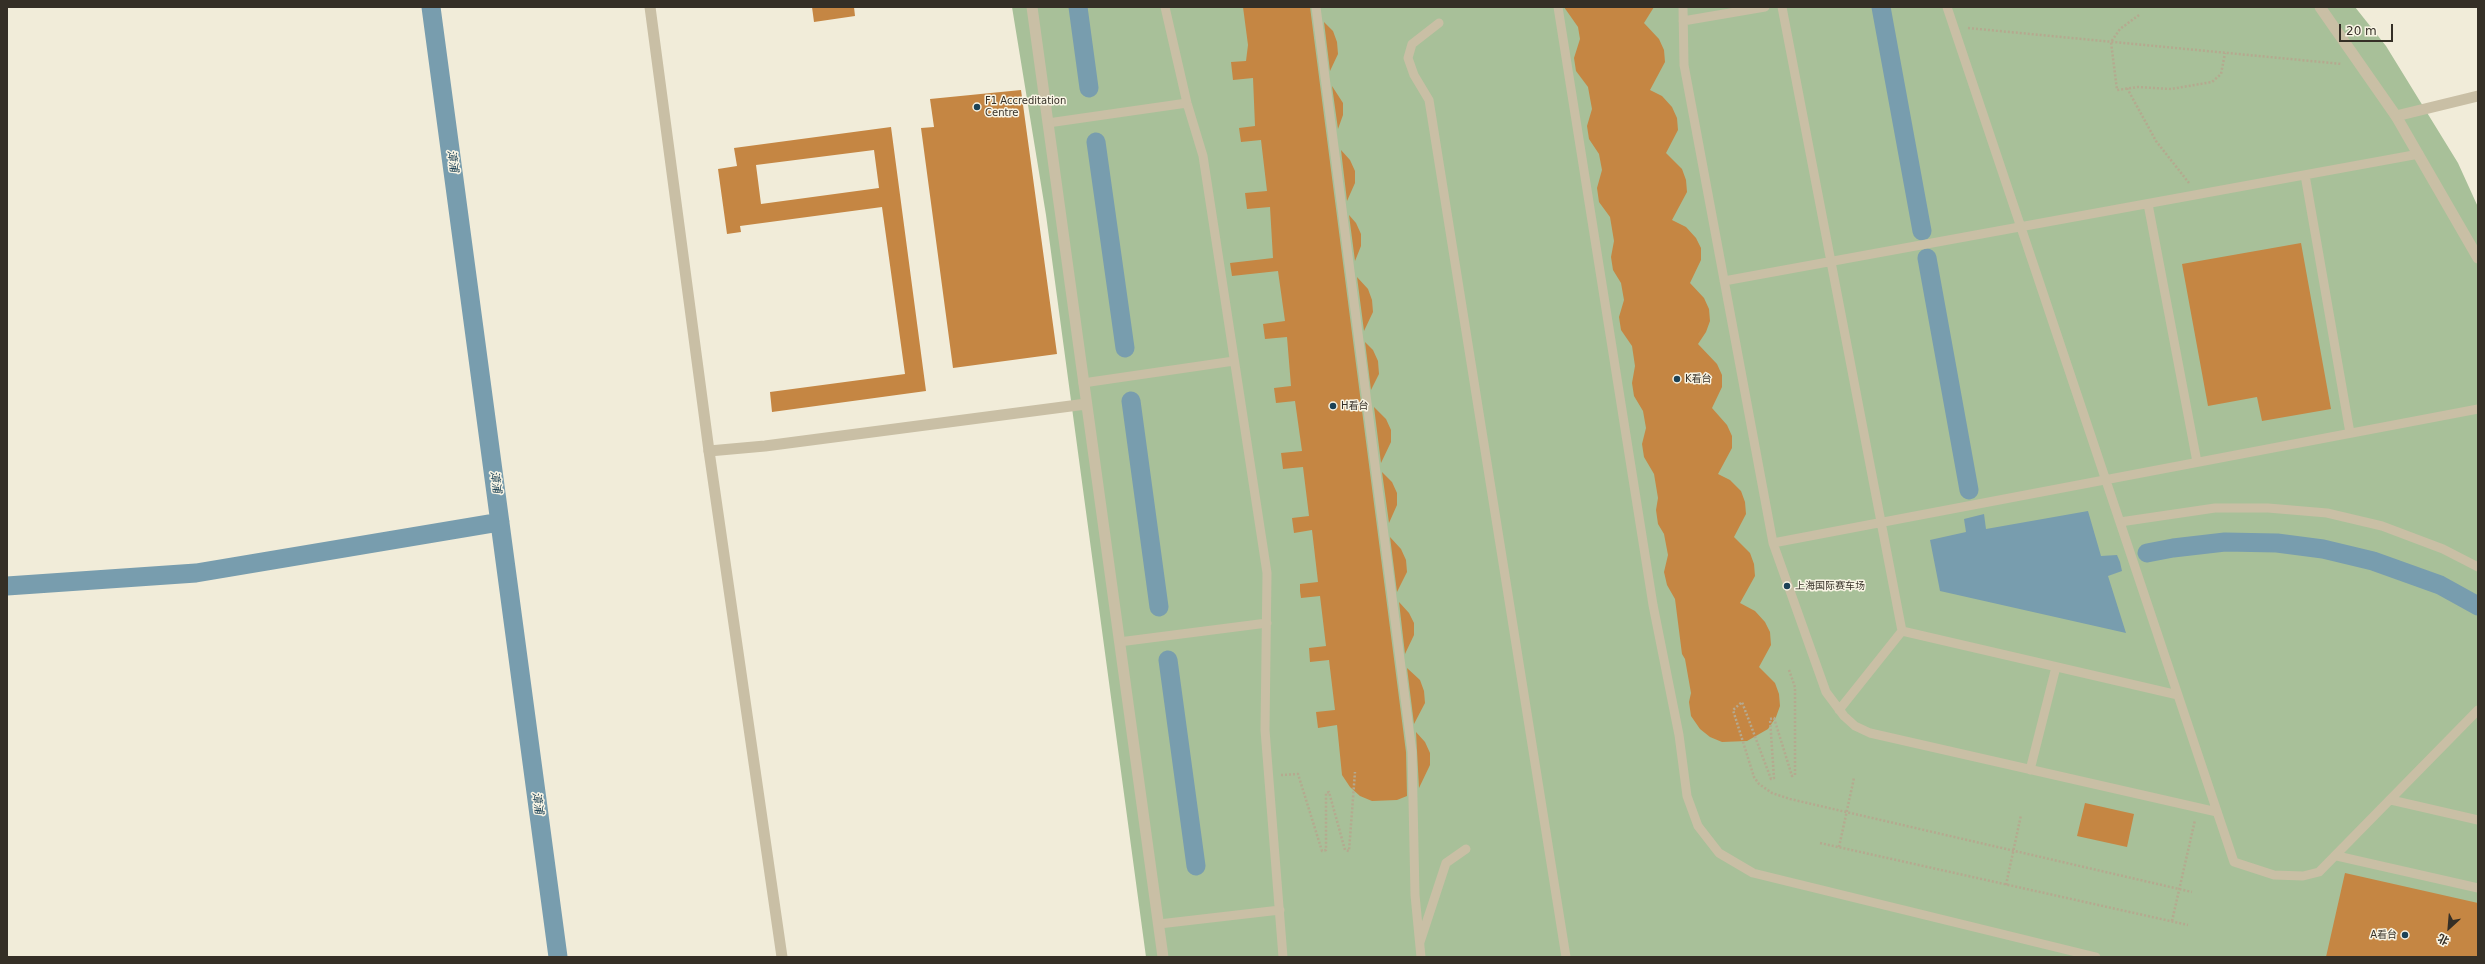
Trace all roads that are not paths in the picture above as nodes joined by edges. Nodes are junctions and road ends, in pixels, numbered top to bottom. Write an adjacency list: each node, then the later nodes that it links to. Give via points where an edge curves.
1 (650, 7): 29 (street)
2 (1032, 7): 16 (street)
3 (1165, 7): 14 (lane)
4 (1316, 7): 52 (lane, via 1412,752 1415,895)
5 (1558, 7): 58 (lane, via 1653,605 1679,735 1687,796 1698,826 1719,853 1752,873)
6 (1683, 7): 11 (lane)
7 (1765, 7): 11 (lane)
8 (1782, 7): 22 (lane)
9 (1947, 7): 20 (lane)
10 (2320, 7): 15 (street)
11 (1683, 21): 23 (lane, via 1684,65)
12 (1439, 23): 57 (lane, via 1412,44 1408,58 1414,76 1429,100)
13 (2478, 96): 15 (street)
14 (1187, 103): 16 (lane); 24 (lane, via 1202,156)
15 (2396, 116): 17 (street)
16 (1048, 123): 25 (street)
17 (2419, 154): 18 (lane); 21 (street)
18 (2305, 175): 19 (lane); 28 (lane)
19 (2148, 204): 20 (lane); 30 (lane)
20 (2021, 227): 22 (lane); 31 (lane)
21 (2478, 258)
22 (1831, 261): 23 (lane); 32 (lane)
23 (1724, 281): 34 (lane)
24 (1234, 361): 25 (lane); 36 (lane, via 1267,573)
25 (1084, 383): 26 (street)
26 (1086, 404): 29 (street); 38 (street)
27 (2478, 409): 28 (lane)
28 (2350, 433): 30 (lane)
29 (709, 451): 53 (street)
30 (2197, 462): 31 (lane)
31 (2106, 479): 32 (lane); 33 (lane)
32 (1880, 522): 34 (lane); 37 (lane)
33 (2120, 522): 35 (lane, via 2215,508 2268,508 2327,513 2382,526 2443,548); 40 (lane)
34 (1773, 543): 41 (lane, via 1826,692)
35 (2478, 567)
36 (1267, 623): 38 (lane); 50 (lane, via 1265,730)
37 (1902, 631): 39 (lane); 41 (lane)
38 (1119, 642): 51 (street)
39 (2056, 667): 40 (lane); 43 (lane)
40 (2178, 696): 45 (lane)
41 (1839, 710): 43 (lane, via 1855,726 1870,733)
42 (2478, 710): 44 (lane)
43 (2030, 770): 45 (lane)
44 (2391, 800): 46 (lane); 48 (lane)
45 (2217, 812): 48 (lane, via 2234,862 2251,869 2274,875 2311,875 2319,872)
46 (2478, 820)
47 (1466, 849): 52 (lane, via 1446,862)
48 (2337, 856): 49 (lane)
49 (2478, 888)
50 (1280, 910): 51 (lane); 55 (lane)
51 (1158, 924): 54 (street)
52 (1419, 945): 56 (lane)
53 (782, 957)
54 (1163, 957)
55 (1284, 957)
56 (1421, 957)
57 (1566, 957)
58 (2096, 957)

